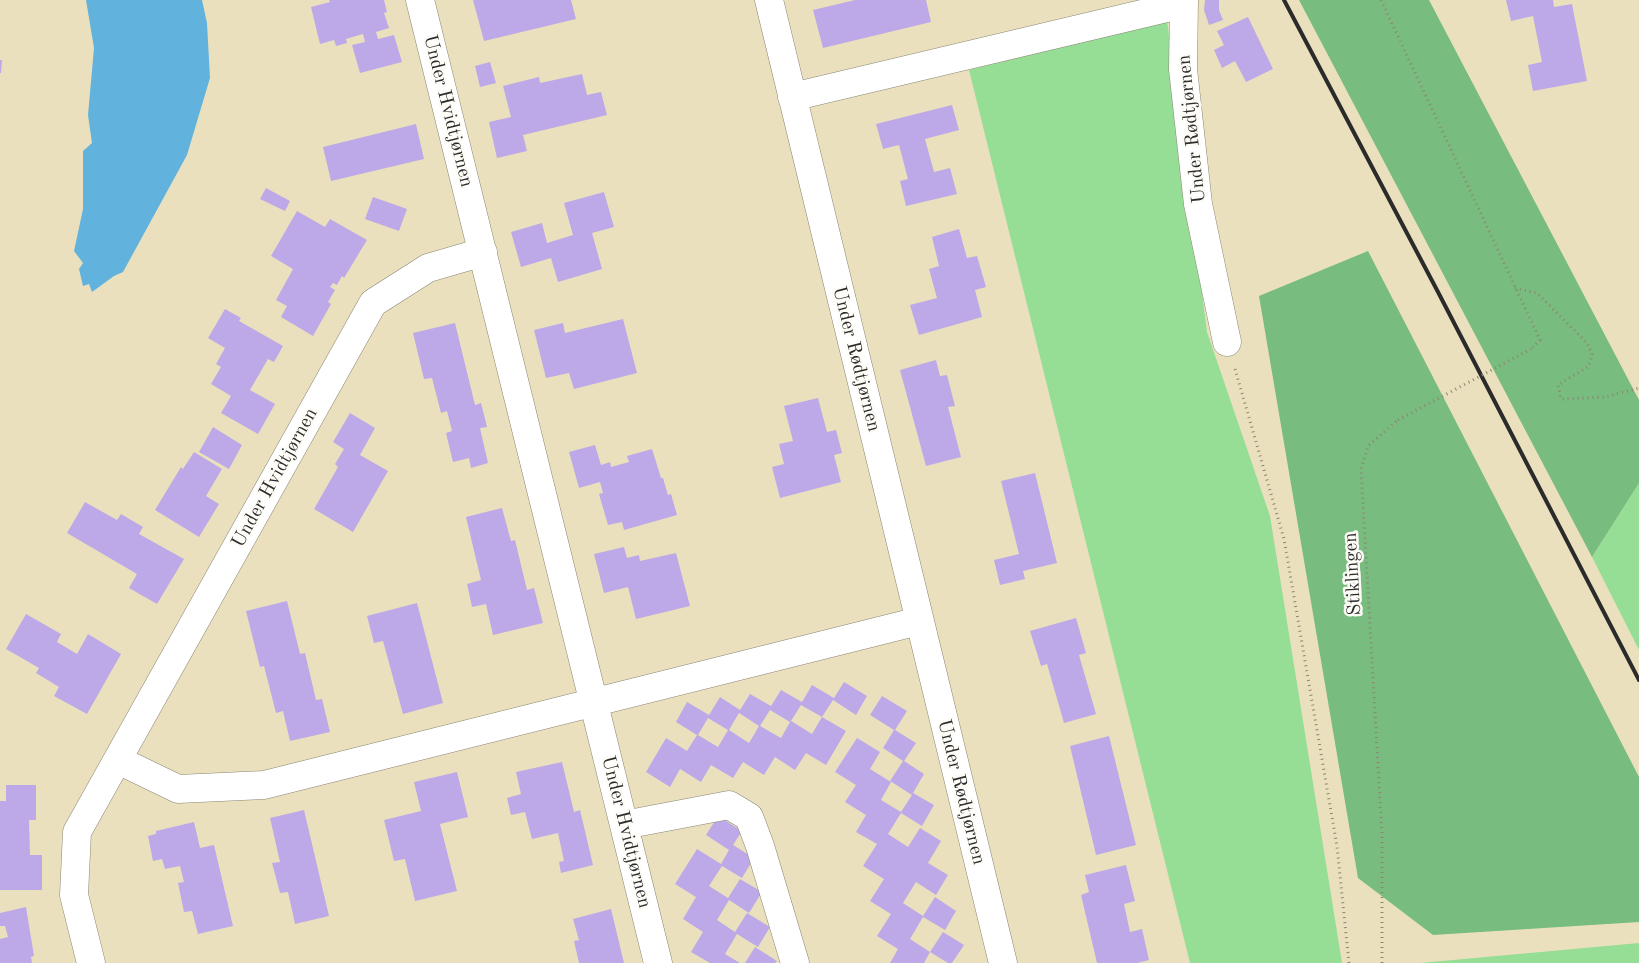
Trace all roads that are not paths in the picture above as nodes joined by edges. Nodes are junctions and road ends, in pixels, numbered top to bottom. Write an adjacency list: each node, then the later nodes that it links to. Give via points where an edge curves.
1 (420, 0): 5 (street, Under Hvidtjørnen)
2 (768, 0): 4 (street, Under Rødtjørnen)
3 (1184, 2): 4 (street, Under Rødtjørnen); 6 (street, Under Rødtjørnen, via 1183,69 1198,204)
4 (792, 96): 7 (street, Under Rødtjørnen)
5 (483, 252): 8 (street, Under Hvidtjørnen); 9 (street, Under Hvidtjørnen, via 428,268 374,303)
6 (1227, 342)
7 (919, 621): 8 (street); 14 (street, Under Rødtjørnen)
8 (594, 702): 9 (street, via 264,785 178,789); 10 (street, Under Hvidtjørnen)
9 (118, 760): 11 (street, Under Hvidtjørnen, via 77,832 74,895)
10 (624, 825): 12 (street, Under Hvidtjørnen); 13 (street, via 729,805 749,817)
11 (91, 963)
12 (658, 963)
13 (795, 963)
14 (1003, 963)

